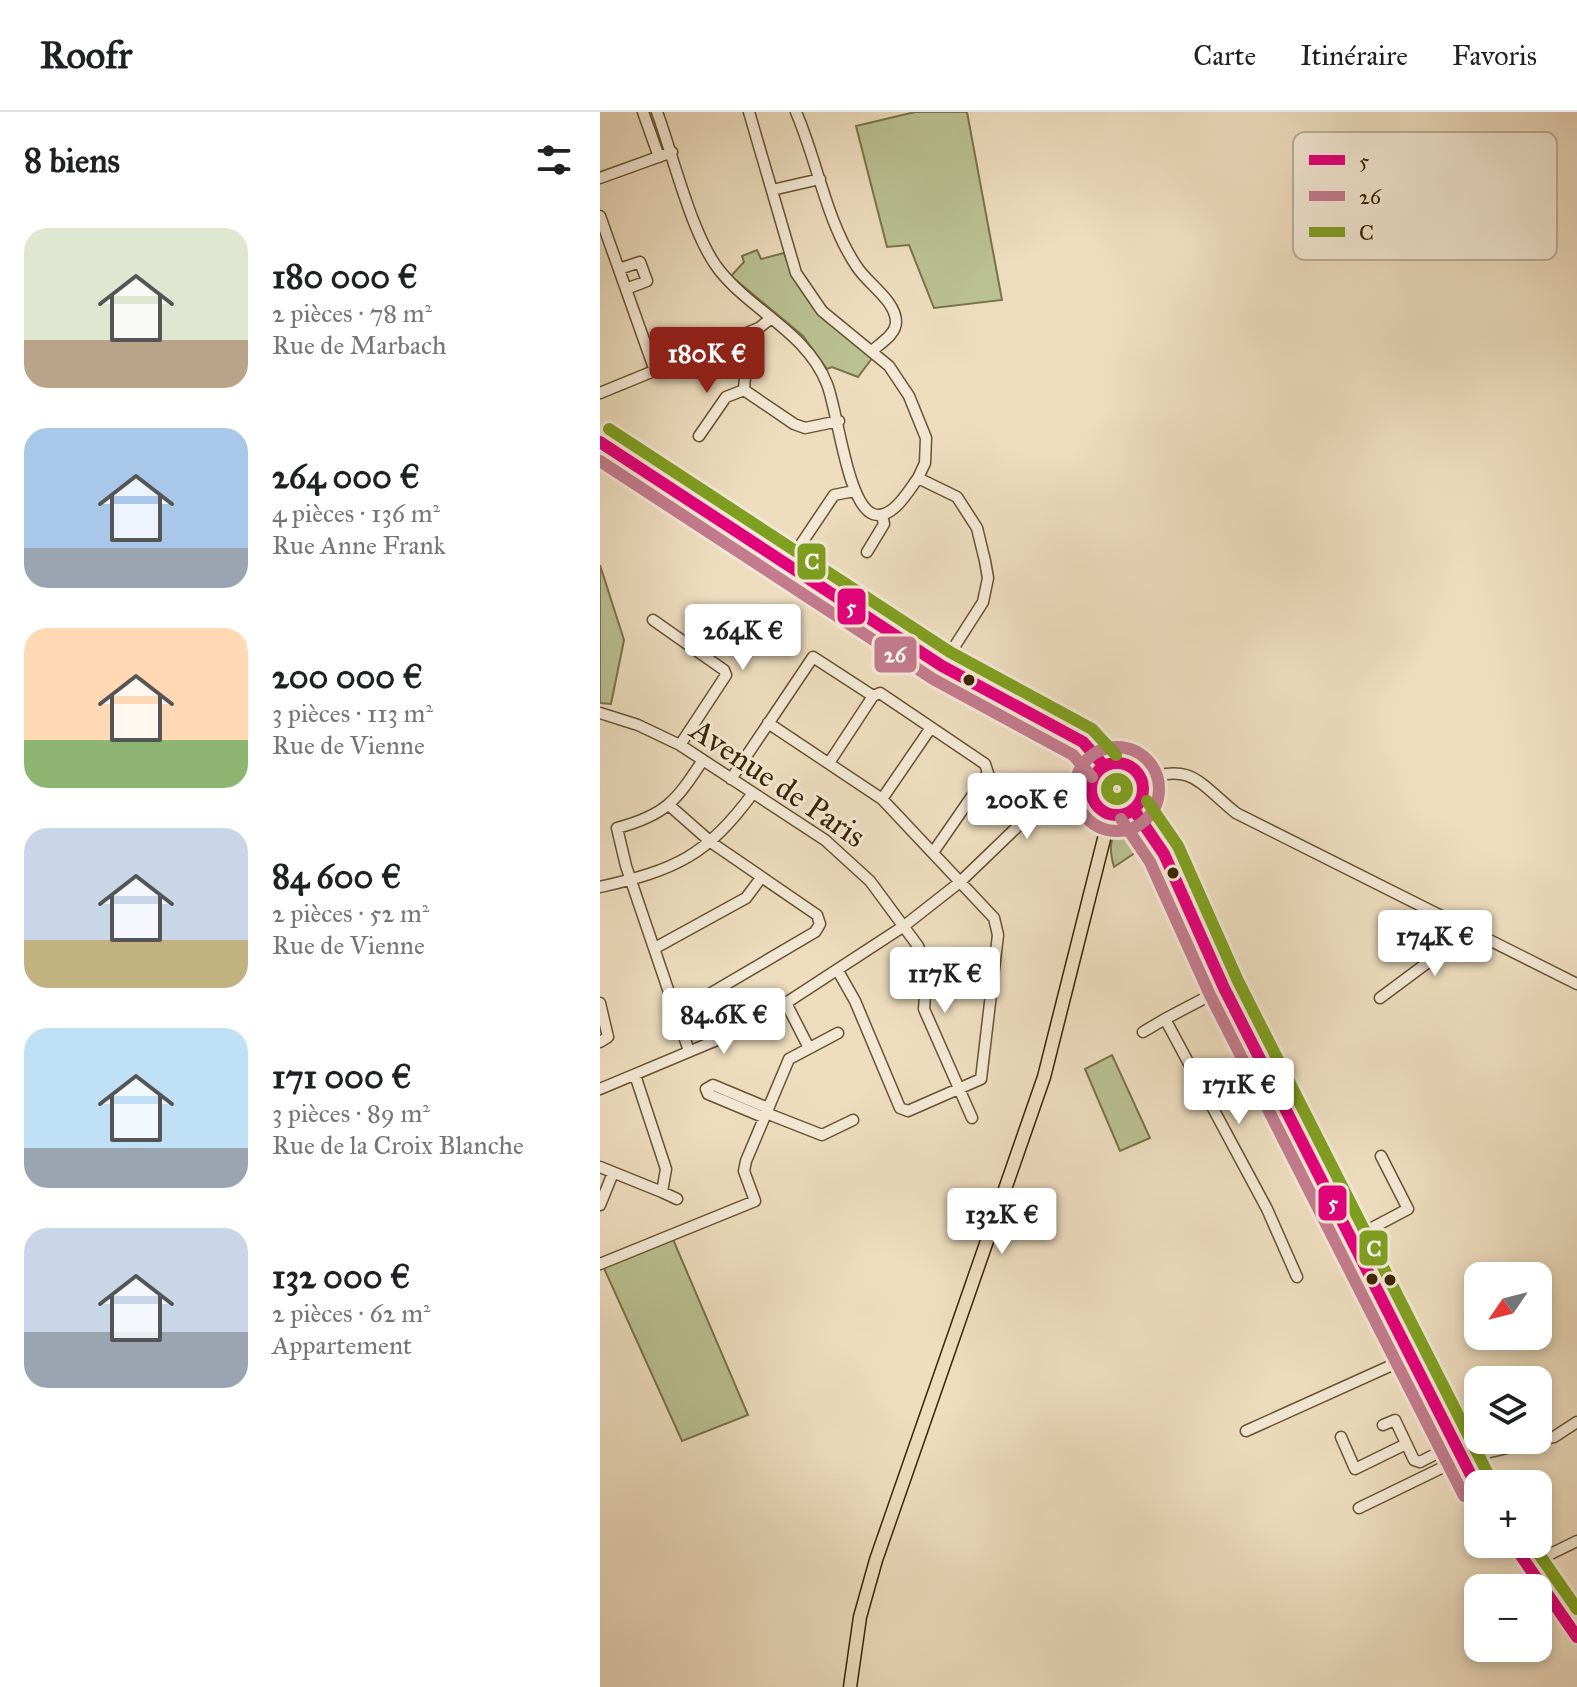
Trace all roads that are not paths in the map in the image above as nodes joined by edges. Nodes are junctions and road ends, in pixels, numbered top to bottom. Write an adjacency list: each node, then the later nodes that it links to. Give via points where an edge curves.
1 (643, 112): 6 (street)
2 (657, 112): 5 (street)
3 (749, 112): 9 (street)
4 (796, 112): 8 (street)
5 (672, 152): 6 (street); 13 (street, via 718,268)
6 (659, 157): 7 (street)
7 (600, 178)
8 (820, 179): 9 (street); 15 (street, via 839,235 896,321 894,330)
9 (772, 190): 15 (street, via 806,291 822,311)
10 (600, 216): 11 (street)
11 (619, 269): 12 (street); 12 (street, via 640,262 647,281)
12 (626, 289): 16 (street)
13 (770, 319): 14 (street); 19 (street, via 802,344 818,365)
14 (730, 340): 16 (street); 17 (street, via 745,376)
15 (873, 350): 22 (street, via 909,396 926,438)
16 (655, 371): 18 (street)
17 (744, 390): 19 (street, via 805,428); 20 (street, via 726,397)
18 (600, 393)
19 (839, 421): 23 (street)
20 (699, 436)
21 (600, 442): 26 (main road)
22 (918, 478): 24 (street); 28 (street, via 949,491 968,510 987,569 983,602)
23 (854, 491): 24 (street, via 863,506); 26 (street, via 834,495)
24 (882, 515): 25 (street, via 884,524)
25 (867, 552)
26 (787, 565): 28 (main road)
27 (653, 620): 33 (street, via 726,675)
28 (942, 666): 36 (main road, via 1083,742)
29 (873, 696): 31 (street, via 813,657); 32 (street, via 880,693); 35 (street)
30 (600, 713): 33 (street, Avenue de Paris)
31 (768, 723): 35 (street); 37 (street)
32 (930, 729): 41 (street); 46 (street, via 985,764 988,773)
33 (680, 745): 34 (street, Avenue de Paris)
34 (703, 760): 37 (street, Avenue de Paris); 42 (street)
35 (829, 763): 41 (street)
36 (1104, 766): 38 (main road, via 1128,765); 39 (main road, via 1091,781)
37 (731, 779): 40 (street, Avenue de Paris)
38 (1142, 780): 43 (main road, via 1143,793); 52 (street, via 1172,771 1187,773 1236,813)
39 (1090, 792): 44 (main road, via 1100,810); 49 (street, via 1041,804)
40 (753, 793): 45 (street); 51 (street, Avenue de Paris, via 849,858)
41 (882, 799): 46 (street)
42 (670, 806): 45 (street); 48 (street, via 617,828)
43 (1134, 810): 44 (main road); 56 (street, via 1164,854)
44 (1110, 815): 96 (main road, via 1044,1077 876,1560 860,1617)
45 (712, 843): 47 (street); 48 (street, via 673,867)
46 (934, 851): 49 (street)
47 (761, 878): 53 (street, via 746,898); 60 (street, via 817,915 820,924 815,932)
48 (633, 880): 50 (street); 53 (street)
49 (960, 882): 51 (street); 69 (street, via 994,918 998,935 981,1079)
50 (600, 887)
51 (904, 926): 54 (street); 69 (street, Avenue de Paris, via 927,968 924,1009)
52 (1470, 931): 55 (street); 57 (street)
53 (655, 948): 60 (street)
54 (838, 971): 59 (street); 69 (street, via 900,1108 908,1111)
55 (1577, 984)
56 (1223, 985): 61 (street); 79 (street)
57 (1380, 998)
58 (600, 1003): 64 (street, via 609,1032)
59 (786, 1003): 65 (street); 66 (street)
60 (677, 1013): 66 (street)
61 (1165, 1019): 62 (street); 81 (street, via 1267,1209)
62 (1143, 1032)
63 (838, 1033): 65 (street)
64 (600, 1042)
65 (809, 1048): 70 (street, via 789,1059)
66 (689, 1051): 67 (street)
67 (635, 1075): 68 (street); 76 (street, via 666,1169)
68 (600, 1089)
69 (959, 1089): 71 (street, Avenue de Paris)
70 (766, 1113): 70 (street, via 713,1085 707,1086 708,1094); 72 (street, via 822,1135); 80 (street, via 744,1171 755,1201)
71 (972, 1118)
72 (853, 1120)
73 (1381, 1156): 79 (street, via 1408,1209)
74 (600, 1167): 75 (street)
75 (613, 1173): 76 (street); 78 (street)
76 (662, 1192): 77 (street)
77 (677, 1199)
78 (600, 1205)
79 (1353, 1238): 82 (street)
80 (600, 1264)
81 (1297, 1277)
82 (1410, 1357): 85 (street); 88 (street)
83 (1577, 1422): 89 (street, via 1554,1437)
84 (1383, 1425): 87 (street, via 1395,1420)
85 (1246, 1431)
86 (1341, 1437): 87 (street, via 1355,1469)
87 (1406, 1444): 88 (street, via 1420,1462)
88 (1453, 1445): 89 (street)
89 (1460, 1459): 90 (street); 91 (street)
90 (1467, 1470)
91 (1359, 1508)
92 (1577, 1541): 94 (street)
93 (1523, 1558): 94 (street)
94 (1528, 1565): 95 (street)
95 (1577, 1637)
96 (850, 1687)

